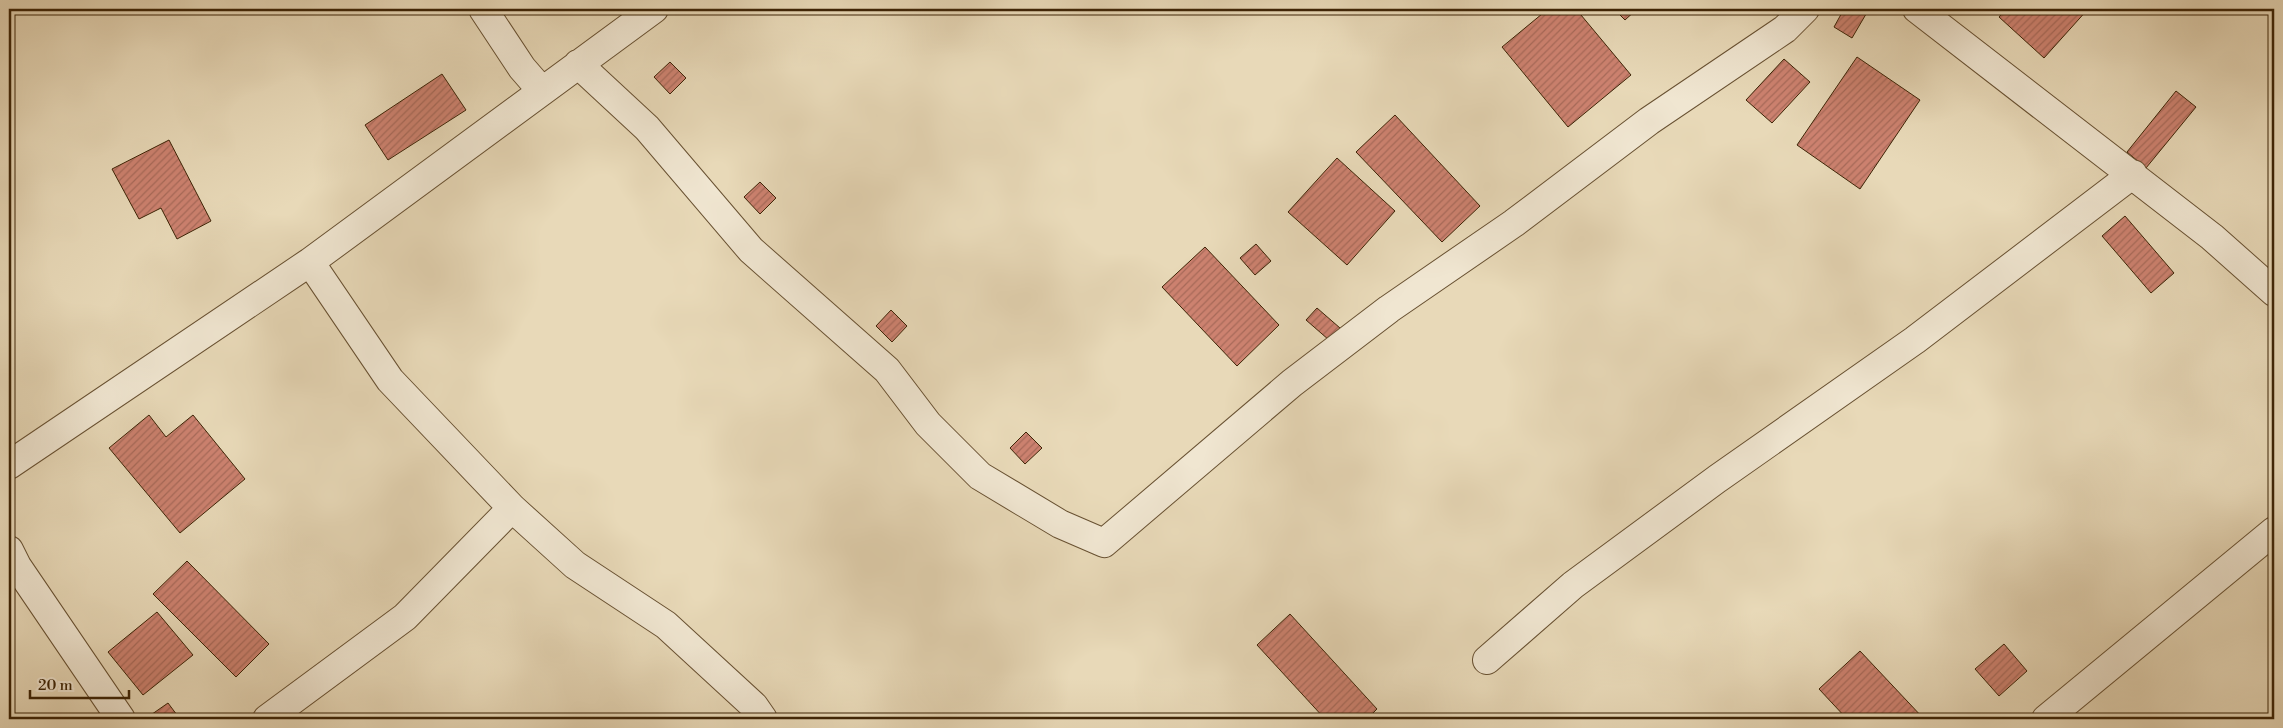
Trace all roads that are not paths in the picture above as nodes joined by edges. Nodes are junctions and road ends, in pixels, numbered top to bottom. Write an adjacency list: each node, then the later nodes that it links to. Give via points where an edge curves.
1 (483, 9): 6 (street, via 522,68)
2 (654, 9): 5 (street)
3 (1805, 9): 5 (street, via 1785,29 1649,121 1514,223 1389,308 1284,389 1104,543 1060,524 980,476 928,424 887,370 751,250 647,128)
4 (1917, 9): 7 (street)
5 (578, 64): 6 (street)
6 (542, 91): 8 (street)
7 (2132, 174): 9 (street, via 2212,237); 14 (street, via 1916,340 1717,479 1573,585)
8 (310, 262): 10 (street); 11 (street, via 390,380)
9 (2274, 292)
10 (9, 465)
11 (512, 508): 16 (street, via 405,617); 17 (street, via 575,566 666,625 754,706)
12 (2274, 531): 18 (street)
13 (9, 550): 15 (street)
14 (1488, 660)
15 (121, 719)
16 (267, 719)
17 (763, 719)
18 (2046, 719)

